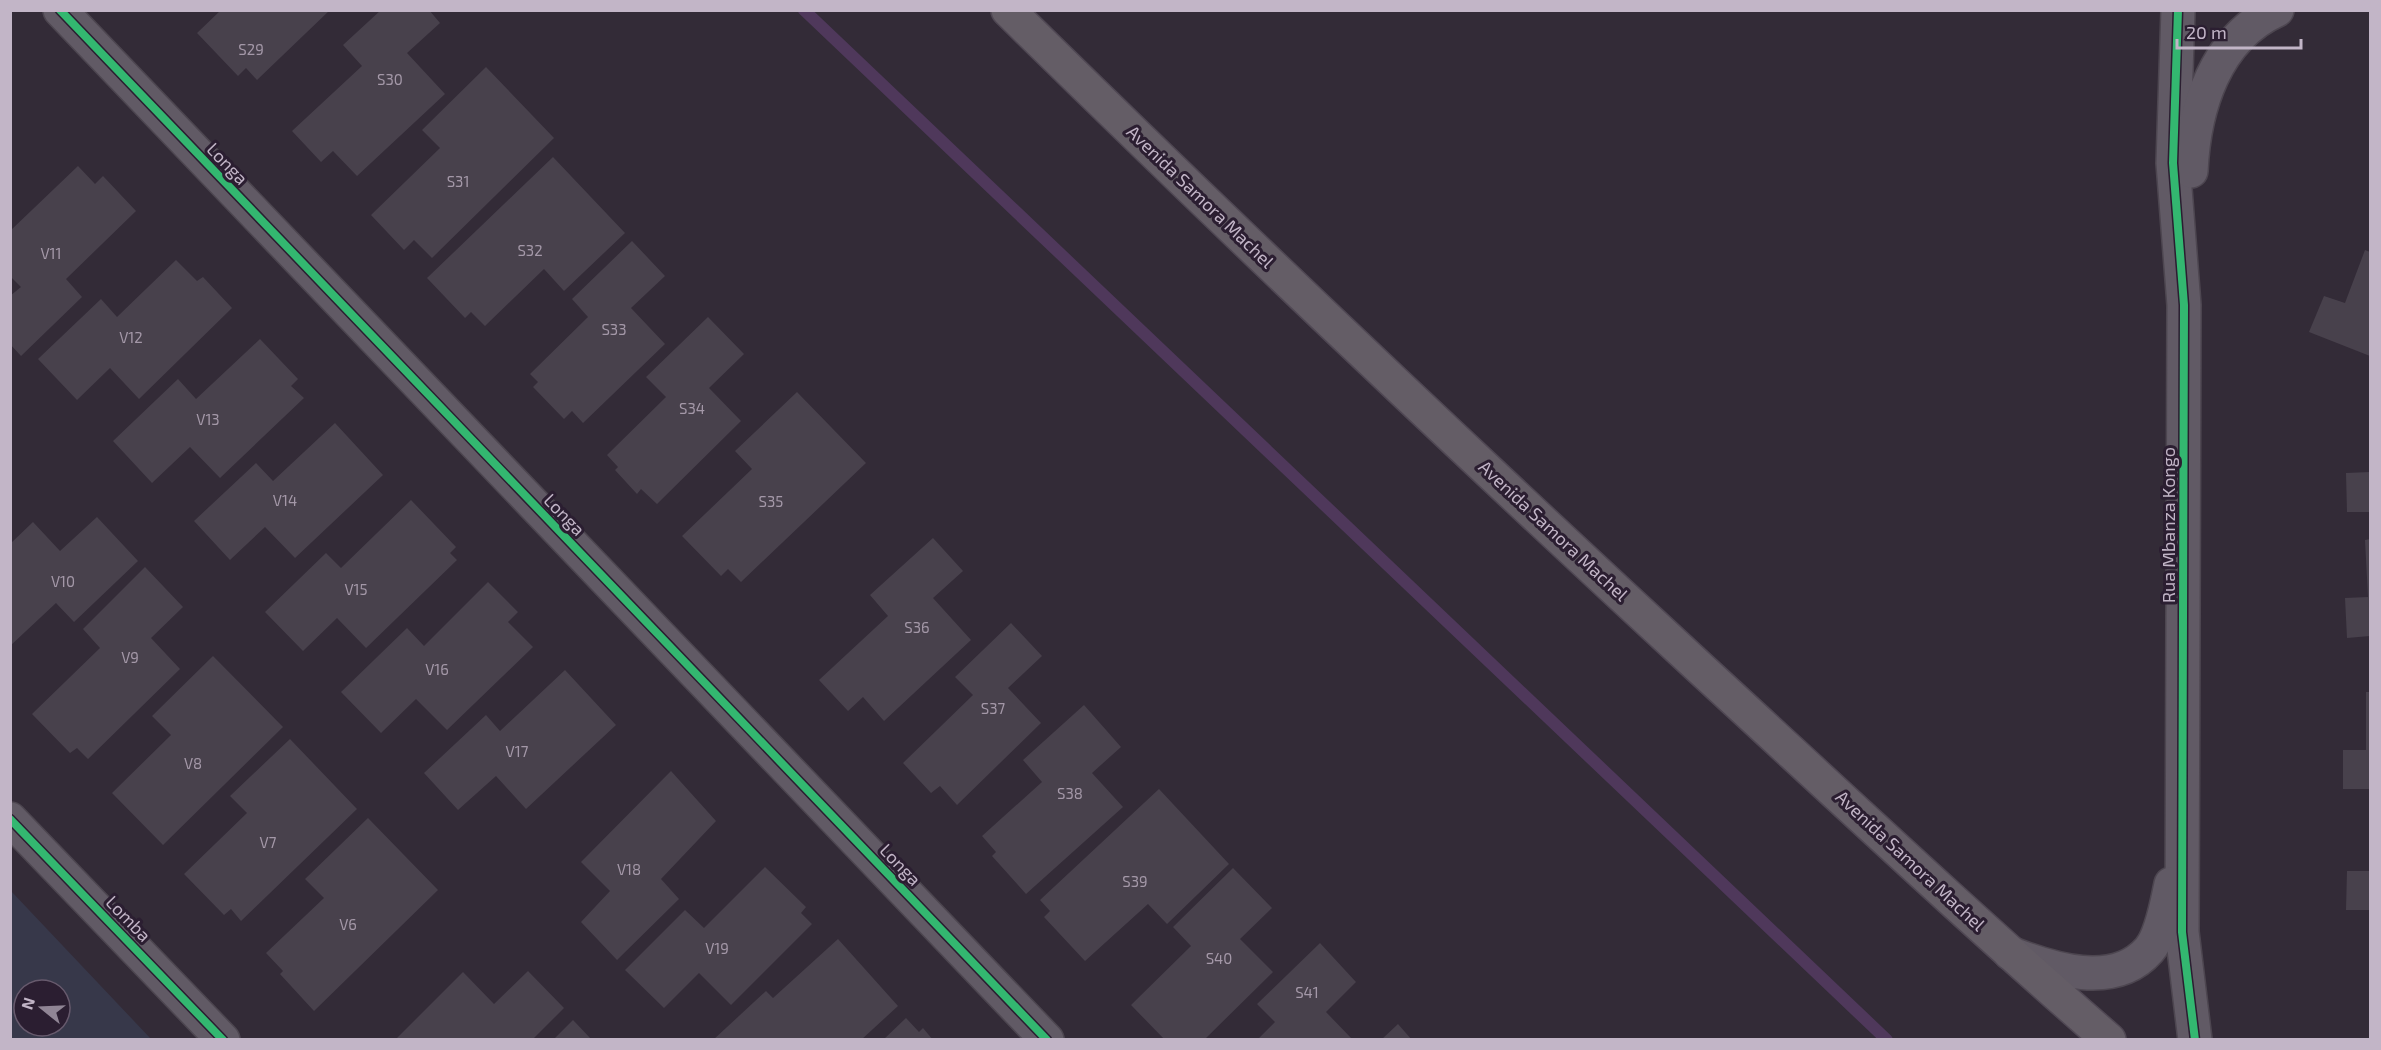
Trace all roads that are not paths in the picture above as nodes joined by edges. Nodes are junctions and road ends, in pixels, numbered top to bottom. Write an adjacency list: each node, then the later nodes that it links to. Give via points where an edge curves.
1 (60, 10): 10 (street, Longa)
2 (1008, 10): 8 (main road, Avenida Samora Machel, via 1206,205 1474,459)
3 (2178, 10): 5 (street, Rua Mbanza Kongo, via 2173,163)
4 (2277, 10): 5 (street, via 2232,41 2206,86 2192,150)
5 (2184, 305): 7 (street, Rua Mbanza Kongo)
6 (10, 819): 9 (street, Lomba)
7 (2184, 820): 8 (street, Rua Mbanza Kongo, via 2164,916 2150,949 2125,967 2095,973 2046,967); 12 (street, Rua Mbanza Kongo, via 2182,932)
8 (2008, 952): 11 (main road, Avenida Samora Machel)
9 (223, 1040)
10 (1047, 1040)
11 (2109, 1040)
12 (2195, 1040)

